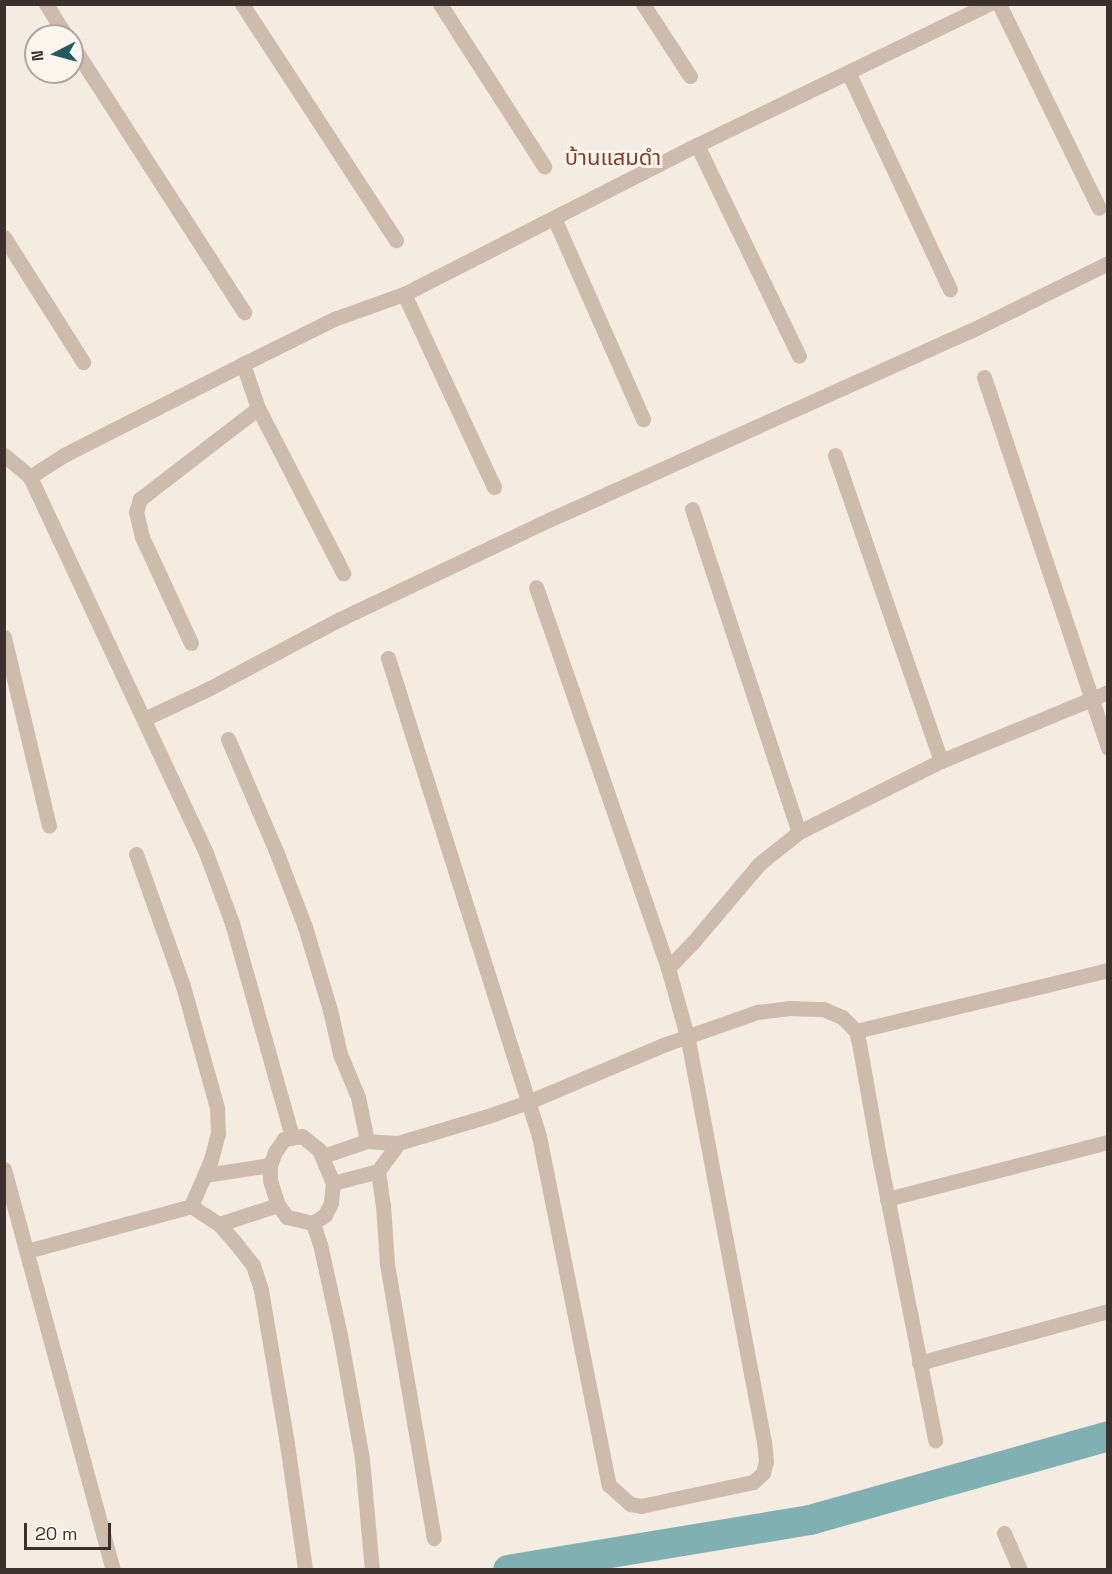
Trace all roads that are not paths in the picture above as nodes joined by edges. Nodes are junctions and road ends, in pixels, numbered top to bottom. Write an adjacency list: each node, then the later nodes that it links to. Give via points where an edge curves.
1 (46, 4): 7 (street)
2 (242, 4): 16 (street)
3 (440, 4): 12 (street)
4 (642, 4): 10 (street)
5 (989, 4): 9 (street)
6 (999, 4): 13 (street)
7 (58, 24)
8 (84, 64): 20 (street)
9 (849, 74): 11 (street); 18 (street)
10 (690, 75)
11 (697, 145): 14 (street); 21 (street)
12 (544, 166)
13 (1099, 208)
14 (554, 218): 19 (street); 26 (street)
15 (4, 237): 22 (street)
16 (396, 240)
17 (1107, 262): 39 (street, via 970,331 551,519)
18 (950, 290)
19 (404, 294): 23 (street, via 334,319); 30 (street)
20 (244, 312)
21 (799, 356)
22 (83, 362)
23 (243, 363): 25 (street); 29 (street, via 64,455)
24 (984, 377): 38 (street)
25 (258, 408): 32 (street); 35 (street, via 140,499 136,512 142,537)
26 (643, 419)
27 (4, 455): 29 (street)
28 (835, 455): 42 (street)
29 (30, 477): 39 (street)
30 (494, 487)
31 (692, 509): 44 (street)
32 (343, 573)
33 (536, 587): 46 (street)
34 (4, 638): 43 (street)
35 (191, 644)
36 (388, 658): 50 (street)
37 (1107, 692): 38 (street)
38 (1091, 698): 41 (street); 42 (street)
39 (144, 718): 51 (street, via 206,853 232,923)
40 (228, 738): 52 (street, via 305,927 340,1054 358,1097)
41 (1107, 748)
42 (941, 761): 44 (street)
43 (49, 826)
44 (799, 832): 46 (street, via 759,864)
45 (136, 854): 59 (street, via 183,986 217,1107 218,1133)
46 (668, 968): 49 (street)
47 (1107, 970): 48 (street)
48 (856, 1031): 49 (street, via 842,1017 823,1009 790,1008 756,1012); 61 (street)
49 (687, 1036): 50 (street); 50 (street, via 764,1443 763,1473 753,1482 641,1506 630,1504 609,1485 539,1136)
50 (528, 1102): 54 (street)
51 (292, 1137): 55 (street, via 312,1141); 56 (street, via 285,1139)
52 (368, 1142): 54 (street); 55 (street)
53 (1107, 1142): 61 (street)
54 (398, 1143): 58 (street)
55 (323, 1156): 60 (street)
56 (270, 1165): 59 (street); 62 (street)
57 (4, 1169): 66 (street)
58 (378, 1171): 60 (street); 71 (street, via 387,1264)
59 (206, 1174): 63 (street)
60 (333, 1183): 64 (street, via 331,1203 325,1215)
61 (887, 1198): 68 (street)
62 (278, 1205): 64 (street, via 287,1217); 65 (street)
63 (191, 1206): 65 (street); 66 (street)
64 (313, 1223): 74 (street, via 340,1335 362,1459)
65 (219, 1224): 73 (street, via 253,1265 261,1290)
66 (27, 1251): 72 (street)
67 (1107, 1311): 68 (street)
68 (919, 1363): 69 (street)
69 (935, 1440)
70 (1004, 1533): 75 (street)
71 (434, 1538)
72 (113, 1569)
73 (304, 1569)
74 (372, 1569)
75 (1020, 1569)

